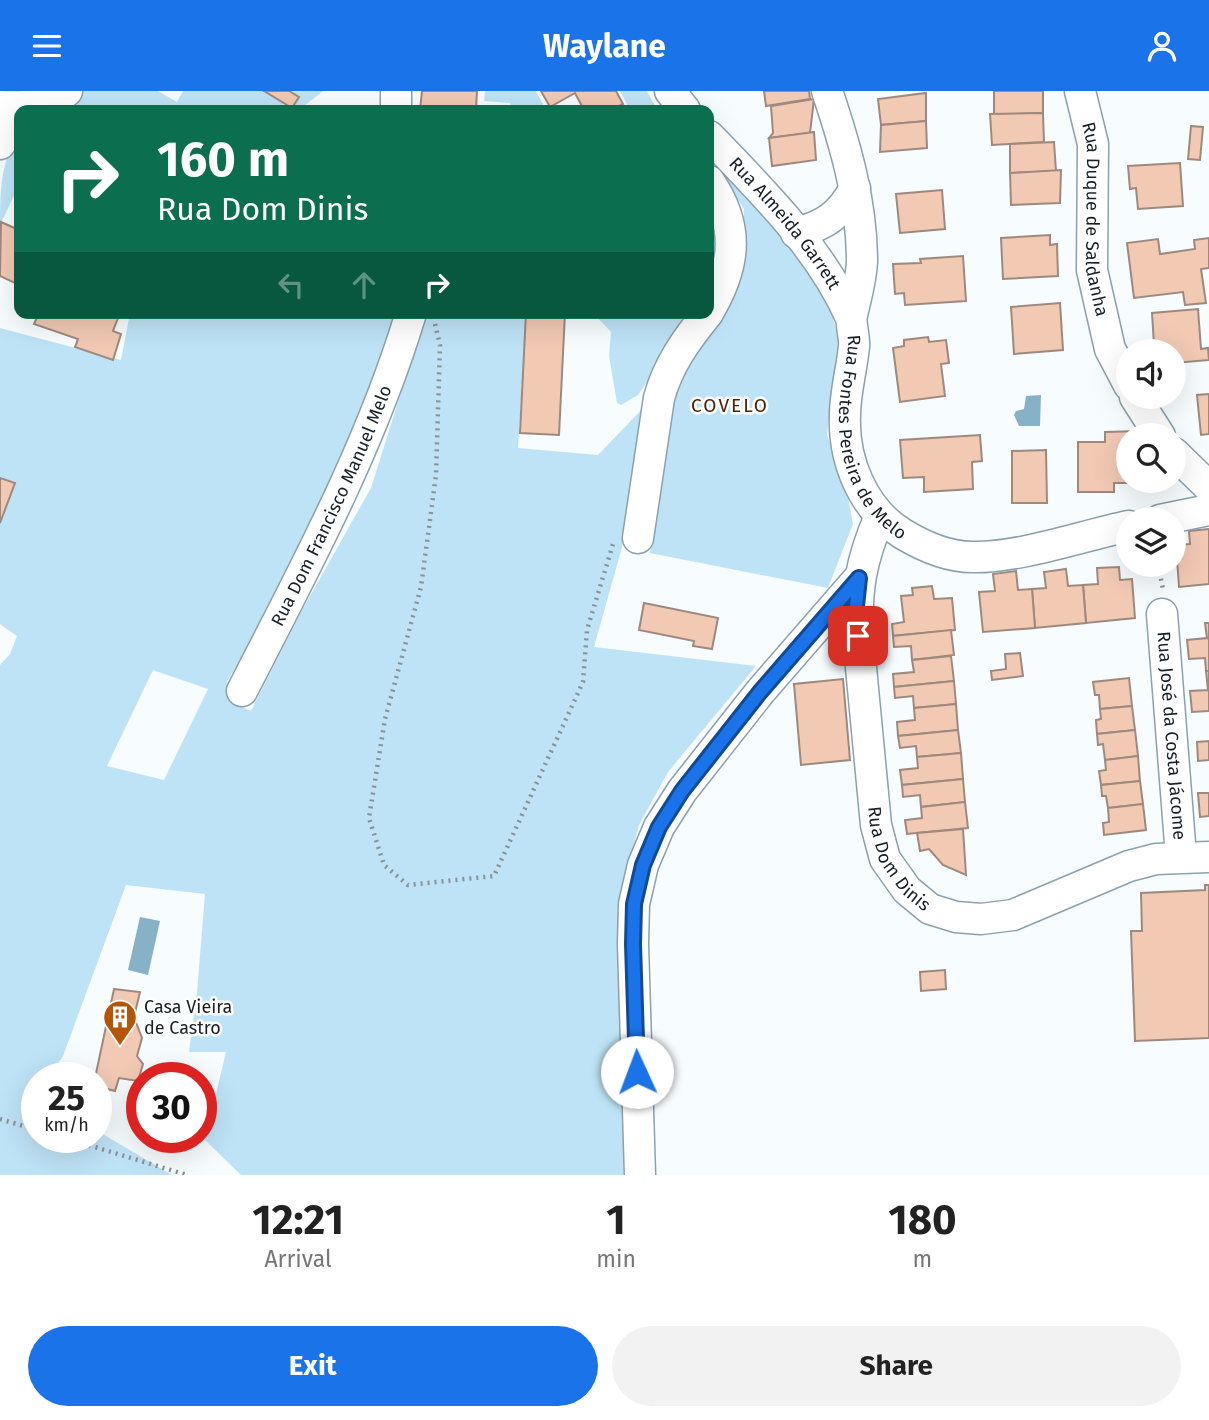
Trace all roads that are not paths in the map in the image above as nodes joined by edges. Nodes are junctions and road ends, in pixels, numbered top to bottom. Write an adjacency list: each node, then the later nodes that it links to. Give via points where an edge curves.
1 (67, 91): 5 (street)
2 (670, 91): 6 (street)
3 (828, 91): 10 (street, Rua Fontes Pereira de Melo)
4 (1080, 91): 17 (street, Rua Duque de Saldanha, via 1093,144 1092,270)
5 (34, 105)
6 (681, 105)
7 (14, 111): 9 (street)
8 (714, 142): 12 (street, Rua Almeida Garrett)
9 (0, 144)
10 (855, 188): 12 (street, via 845,208 812,229); 16 (street, Rua Fontes Pereira de Melo, via 862,262)
11 (714, 190): 13 (street, via 726,210 731,240 722,289)
12 (796, 233): 16 (street, Rua Almeida Garrett, via 835,287)
13 (714, 302)
14 (409, 319): 27 (street, Rua Dom Francisco Manuel Melo, via 375,419)
15 (703, 319): 23 (street, via 672,361 663,382)
16 (851, 319): 22 (street, Rua Fontes Pereira de Melo, via 855,344 846,437 858,482)
17 (1116, 360)
18 (1186, 465): 19 (street)
19 (1209, 487)
20 (1209, 510): 21 (street)
21 (1186, 515)
22 (880, 516): 24 (street, Rua Fontes Pereira de Melo, via 916,541 944,553 970,557 1000,556); 25 (street, Rua Dom Dinis)
23 (640, 526)
24 (1116, 529)
25 (859, 578): 28 (street, Rua Dom Dinis, via 858,636 876,825 885,859 917,901 956,917 1013,915 1129,866); 29 (street, via 682,791 659,827 643,865 634,904 633,944)
26 (1162, 614): 28 (street, Rua José da Costa Jácome)
27 (242, 691)
28 (1195, 857)
29 (640, 1175)

